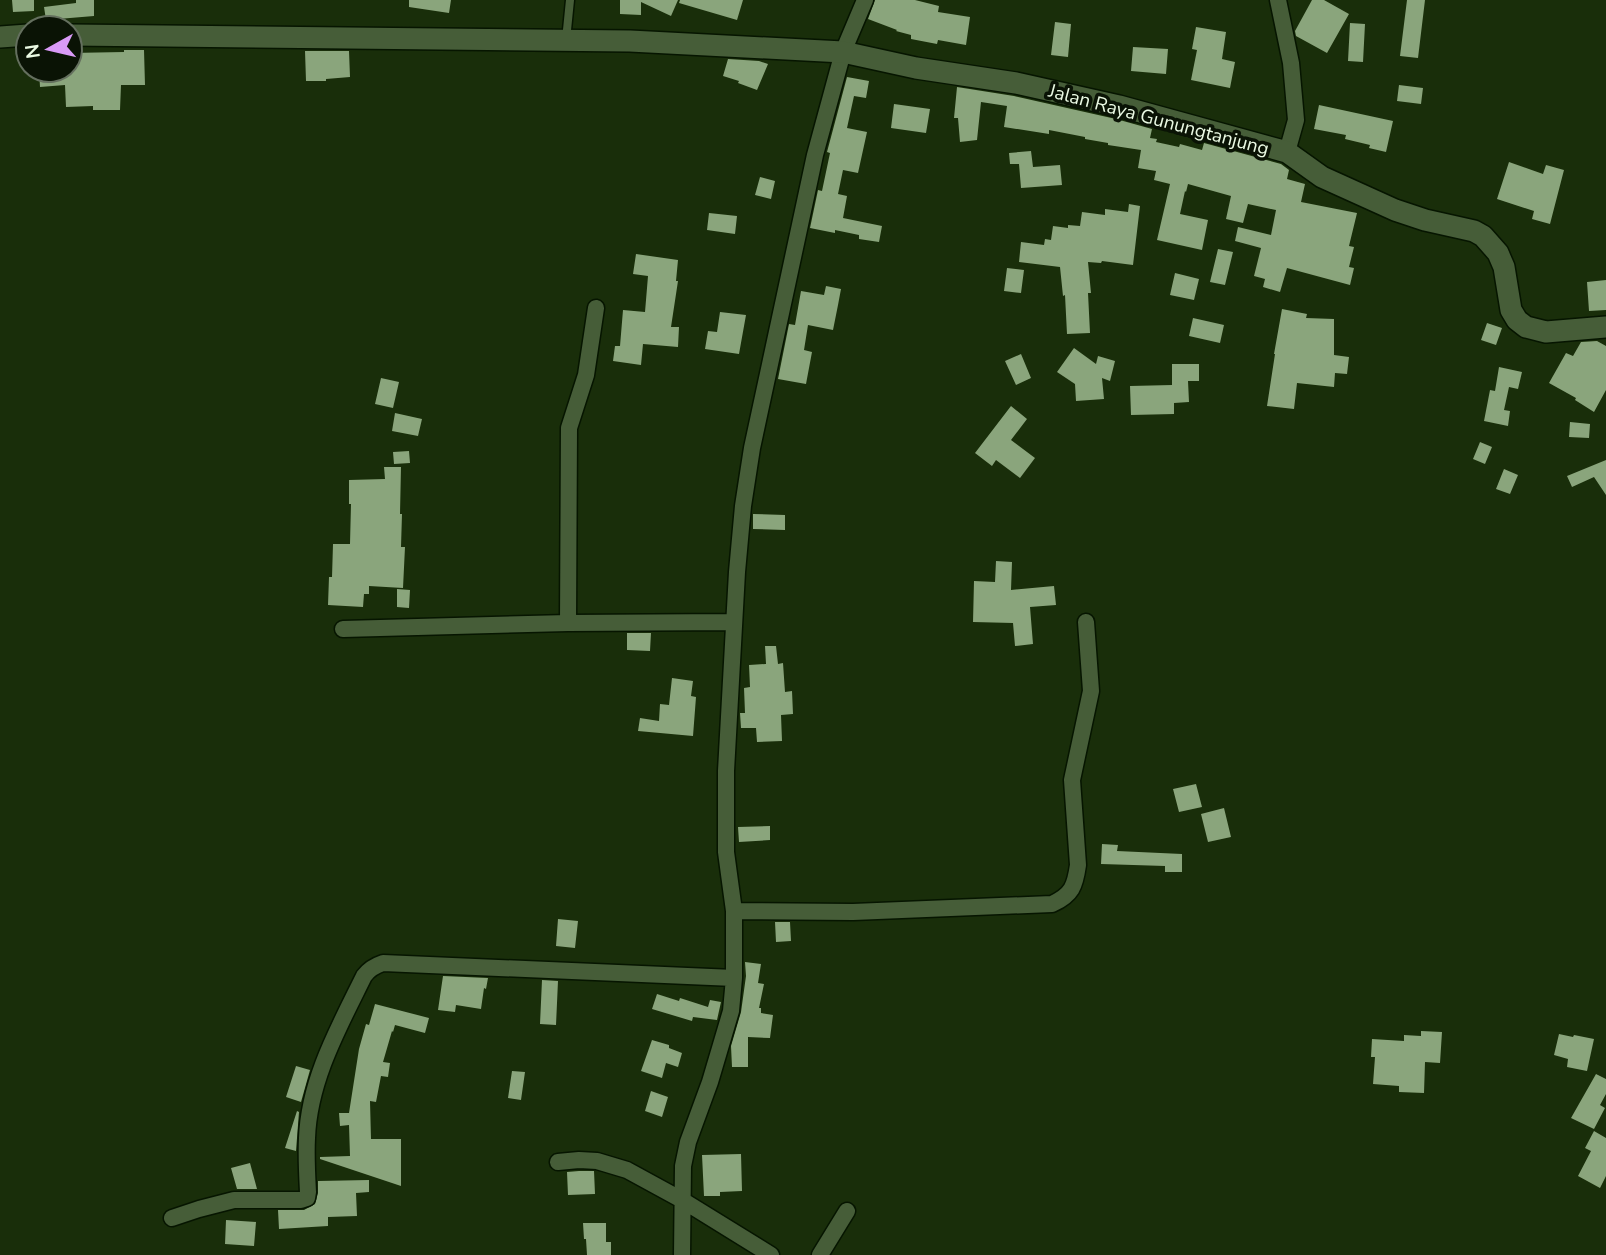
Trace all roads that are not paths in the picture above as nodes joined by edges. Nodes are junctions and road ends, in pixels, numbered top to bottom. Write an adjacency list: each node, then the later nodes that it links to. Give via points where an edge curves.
1 (570, 0): 5 (lane)
2 (865, 0): 6 (street)
3 (1278, 0): 7 (street, via 1296,120)
4 (84, 35): 5 (main road, Jalan Raya Gunungtanjung)
5 (566, 40): 6 (main road, Jalan Raya Gunungtanjung)
6 (843, 52): 7 (main road, Jalan Raya Gunungtanjung, via 1068,93); 10 (street, via 815,155 752,448)
7 (1287, 152): 9 (main road, Jalan Raya Gunungtanjung, via 1322,177 1395,210 1483,236 1504,267 1511,310 1526,327 1546,332)
8 (596, 308): 12 (street, via 586,375 569,428)
9 (1606, 327)
10 (734, 622): 12 (street); 14 (street, via 726,771 726,852)
11 (1086, 622): 14 (street, via 1091,691 1072,780 1076,879 1063,899 1052,904 853,912)
12 (568, 623): 13 (street)
13 (343, 629)
14 (733, 911): 15 (street)
15 (734, 978): 17 (street, via 731,1011 688,1142); 19 (street, via 375,966 364,976 320,1073 307,1138 307,1198 234,1200)
16 (558, 1162): 17 (street, via 587,1160 618,1167)
17 (681, 1200): 20 (street); 21 (street)
18 (846, 1211): 22 (street)
19 (172, 1218)
20 (682, 1255)
21 (771, 1255)
22 (820, 1255)

